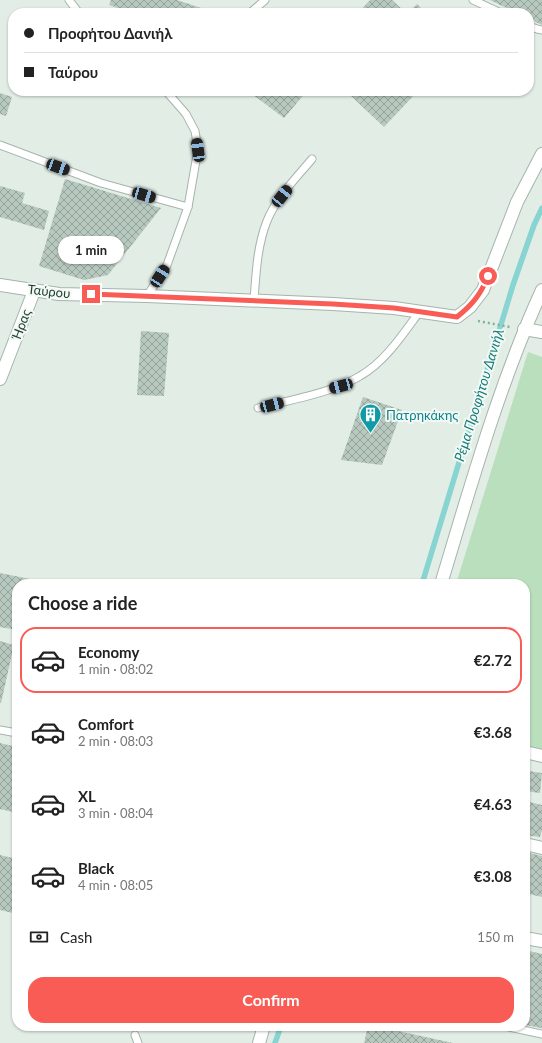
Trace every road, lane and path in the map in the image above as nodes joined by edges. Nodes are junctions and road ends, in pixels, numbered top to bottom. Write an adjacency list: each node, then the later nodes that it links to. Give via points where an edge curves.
1 (69, 0): 4 (lane)
2 (265, 0): 5 (lane)
3 (473, 0): 6 (lane)
4 (75, 8)
5 (256, 8)
6 (490, 8)
7 (173, 96): 11 (lane, via 195,131 198,150)
8 (0, 145): 11 (lane, via 101,183)
9 (542, 154): 17 (street, Ταύρου, via 517,202 483,290 457,317)
10 (312, 159): 16 (lane, via 282,196 267,221 258,254)
11 (188, 207): 15 (lane, via 167,266)
12 (0, 285): 14 (street, Ταύρου)
13 (542, 290): 20 (street)
14 (34, 291): 15 (street, Ταύρου); 22 (street, Ήρας)
15 (147, 296): 16 (street, Ταύρου)
16 (254, 300): 17 (street, Ταύρου)
17 (420, 311): 23 (lane, via 382,359 362,376 341,386)
18 (487, 322): 19 (path)
19 (511, 327)
20 (524, 329): 21 (street); 24 (street, via 490,422)
21 (542, 332)
22 (0, 379)
23 (258, 408)
24 (443, 579)
25 (0, 730): 26 (lane)
26 (12, 732)
27 (530, 753): 28 (street)
28 (542, 756)
29 (530, 845): 30 (street)
30 (542, 848)
31 (530, 939): 32 (street)
32 (542, 941)
33 (263, 1031): 38 (street)
34 (528, 1031): 35 (lane)
35 (542, 1034)
36 (135, 1035): 37 (lane)
37 (138, 1043)
38 (259, 1043)

